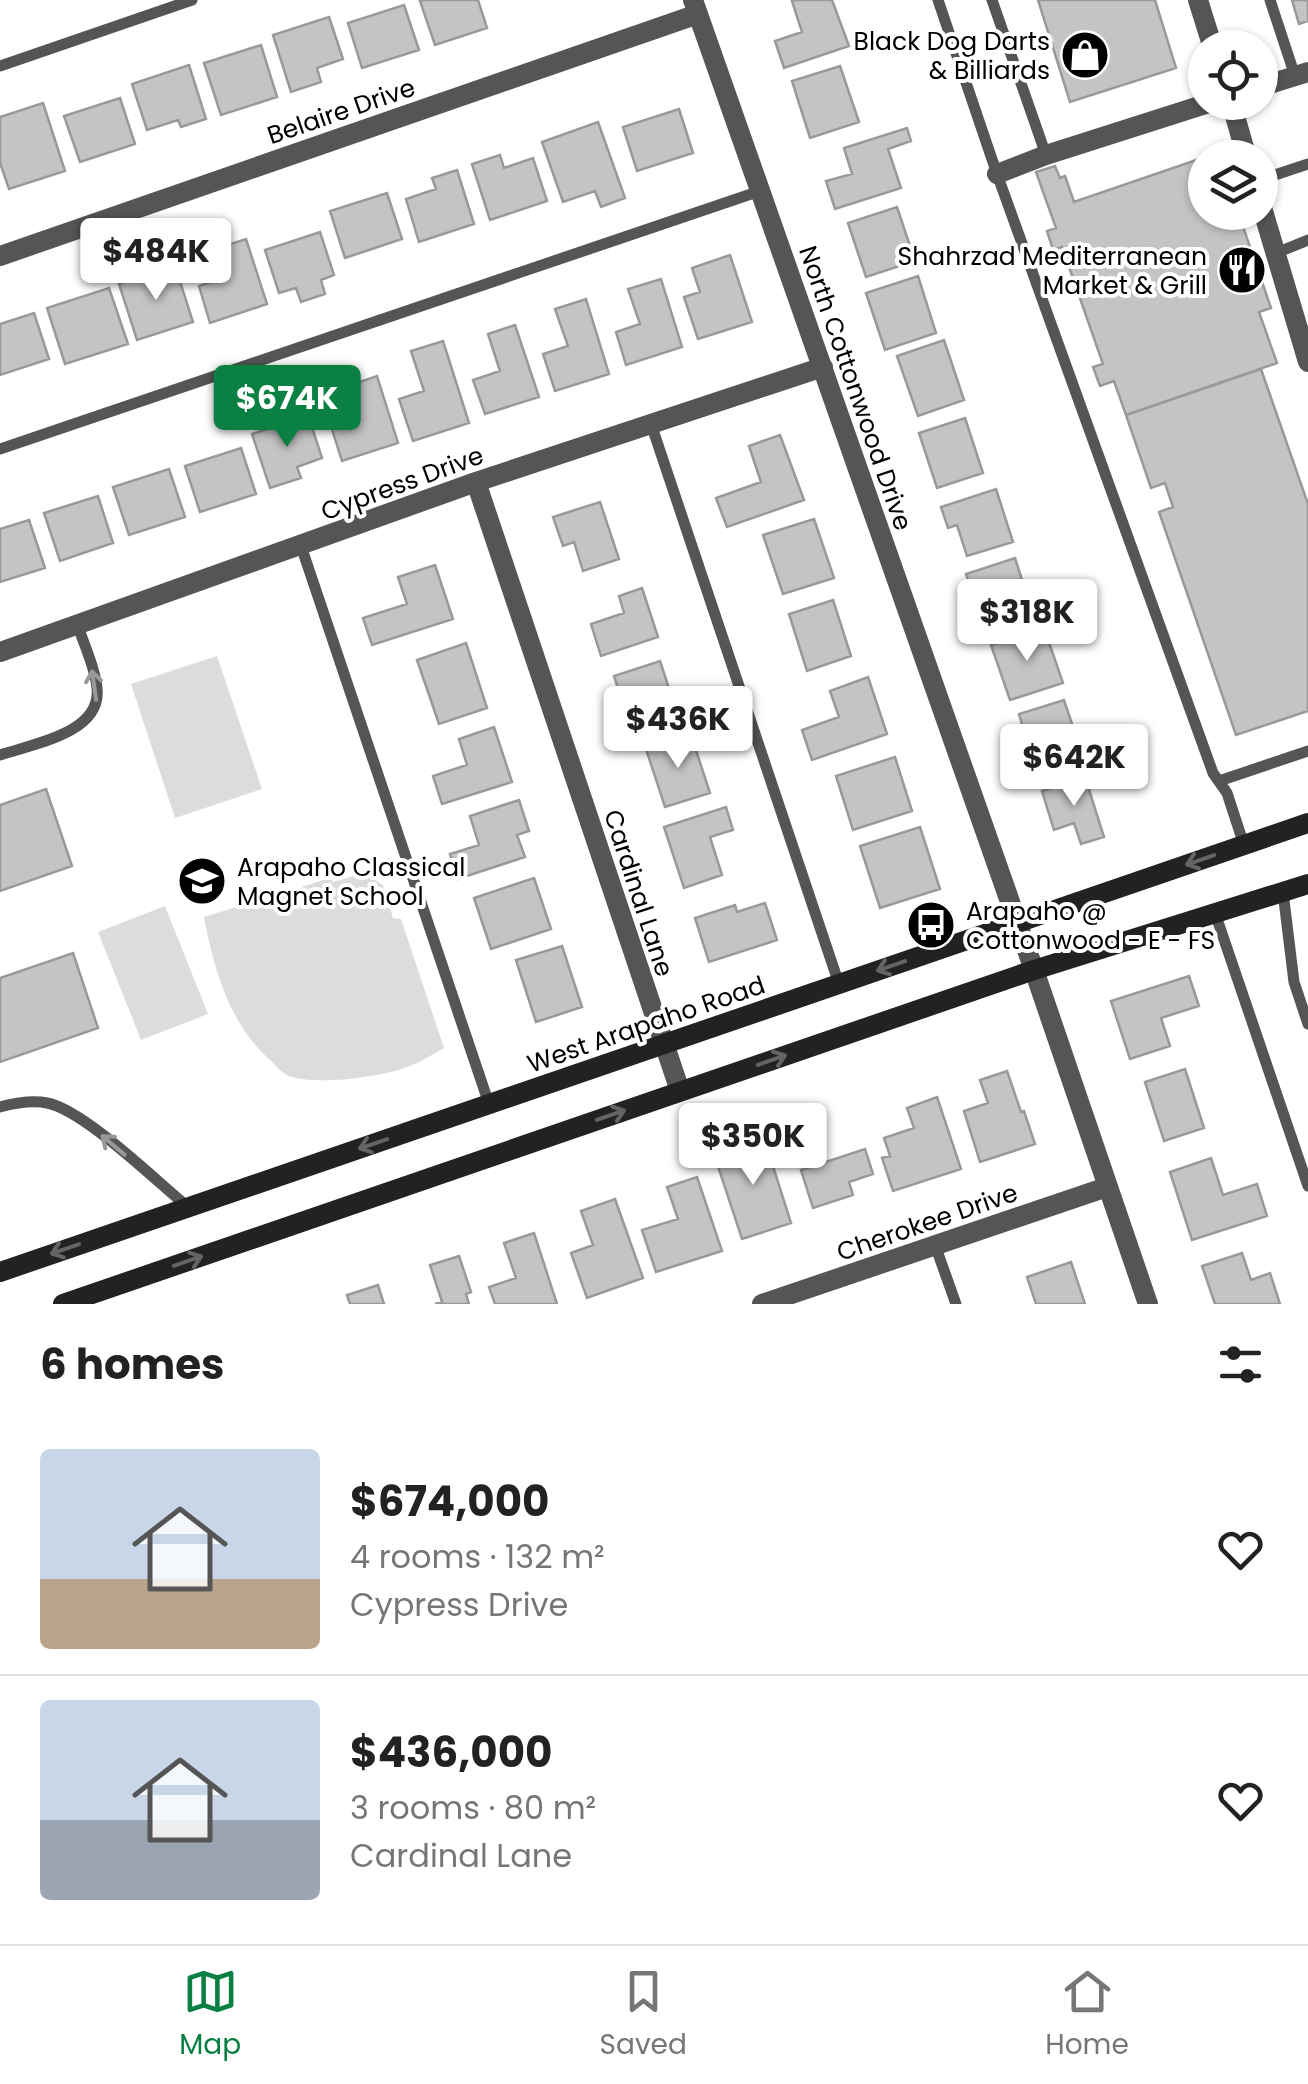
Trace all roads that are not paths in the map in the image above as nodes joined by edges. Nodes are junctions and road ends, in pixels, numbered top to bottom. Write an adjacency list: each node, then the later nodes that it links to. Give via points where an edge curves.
1 (192, 0): 8 (lane)
2 (938, 0): 14 (lane)
3 (992, 0): 12 (lane)
4 (1198, 0): 7 (street)
5 (1270, 0): 9 (lane)
6 (696, 7): 16 (street, North Cottonwood Drive); 20 (street, Belaire Drive)
7 (1207, 30)
8 (0, 66)
9 (1302, 74): 10 (street)
10 (1278, 81)
11 (1188, 110): 12 (street)
12 (1046, 155): 14 (street)
13 (1308, 164): 15 (lane)
14 (997, 174): 31 (lane)
15 (1278, 174)
16 (760, 192): 22 (street, North Cottonwood Drive); 24 (lane)
17 (1269, 230): 19 (street)
18 (1308, 240): 19 (lane)
19 (1276, 254): 21 (street)
20 (0, 256)
21 (1308, 362)
22 (823, 367): 23 (street, Cypress Drive); 37 (street, North Cottonwood Drive)
23 (652, 424): 25 (street, Cypress Drive); 39 (lane)
24 (0, 449)
25 (476, 482): 26 (street, Cypress Drive); 41 (street, Cardinal Lane)
26 (300, 546): 27 (street, Cypress Drive); 43 (lane)
27 (78, 626): 28 (street, Cypress Drive); 30 (lane, one-way to 27, via 73,730 96,707 97,688)
28 (0, 652)
29 (1308, 751): 31 (lane)
30 (0, 756)
31 (1219, 781): 33 (lane)
32 (1308, 823): 33 (main road, West Arapaho Road)
33 (1244, 845): 37 (main road, West Arapaho Road, one-way to 37)
34 (1308, 884): 35 (main road)
35 (1283, 892): 36 (main road); 40 (lane, via 1294,982)
36 (1215, 913): 38 (main road); 45 (lane)
37 (1016, 923): 38 (street, North Cottonwood Drive); 39 (main road, West Arapaho Road, one-way to 39)
38 (1034, 970): 42 (main road, one-way to 38); 46 (street, North Cottonwood Drive)
39 (839, 984): 41 (main road, West Arapaho Road)
40 (1308, 1024)
41 (664, 1044): 42 (street, Cardinal Lane); 43 (main road, West Arapaho Road)
42 (680, 1091): 50 (main road, one-way to 42)
43 (489, 1104): 47 (main road, West Arapaho Road, one-way to 47)
44 (0, 1107): 47 (lane, one-way to 44, via 68,1110 48,1103)
45 (1308, 1186)
46 (1108, 1187): 48 (street, Cherokee Drive); 53 (street, North Cottonwood Drive)
47 (188, 1207): 49 (main road, West Arapaho Road, one-way to 49)
48 (934, 1245): 51 (street, Cherokee Drive); 52 (lane)
49 (0, 1272)
50 (63, 1304)
51 (762, 1304)
52 (956, 1304)
53 (1148, 1304)

